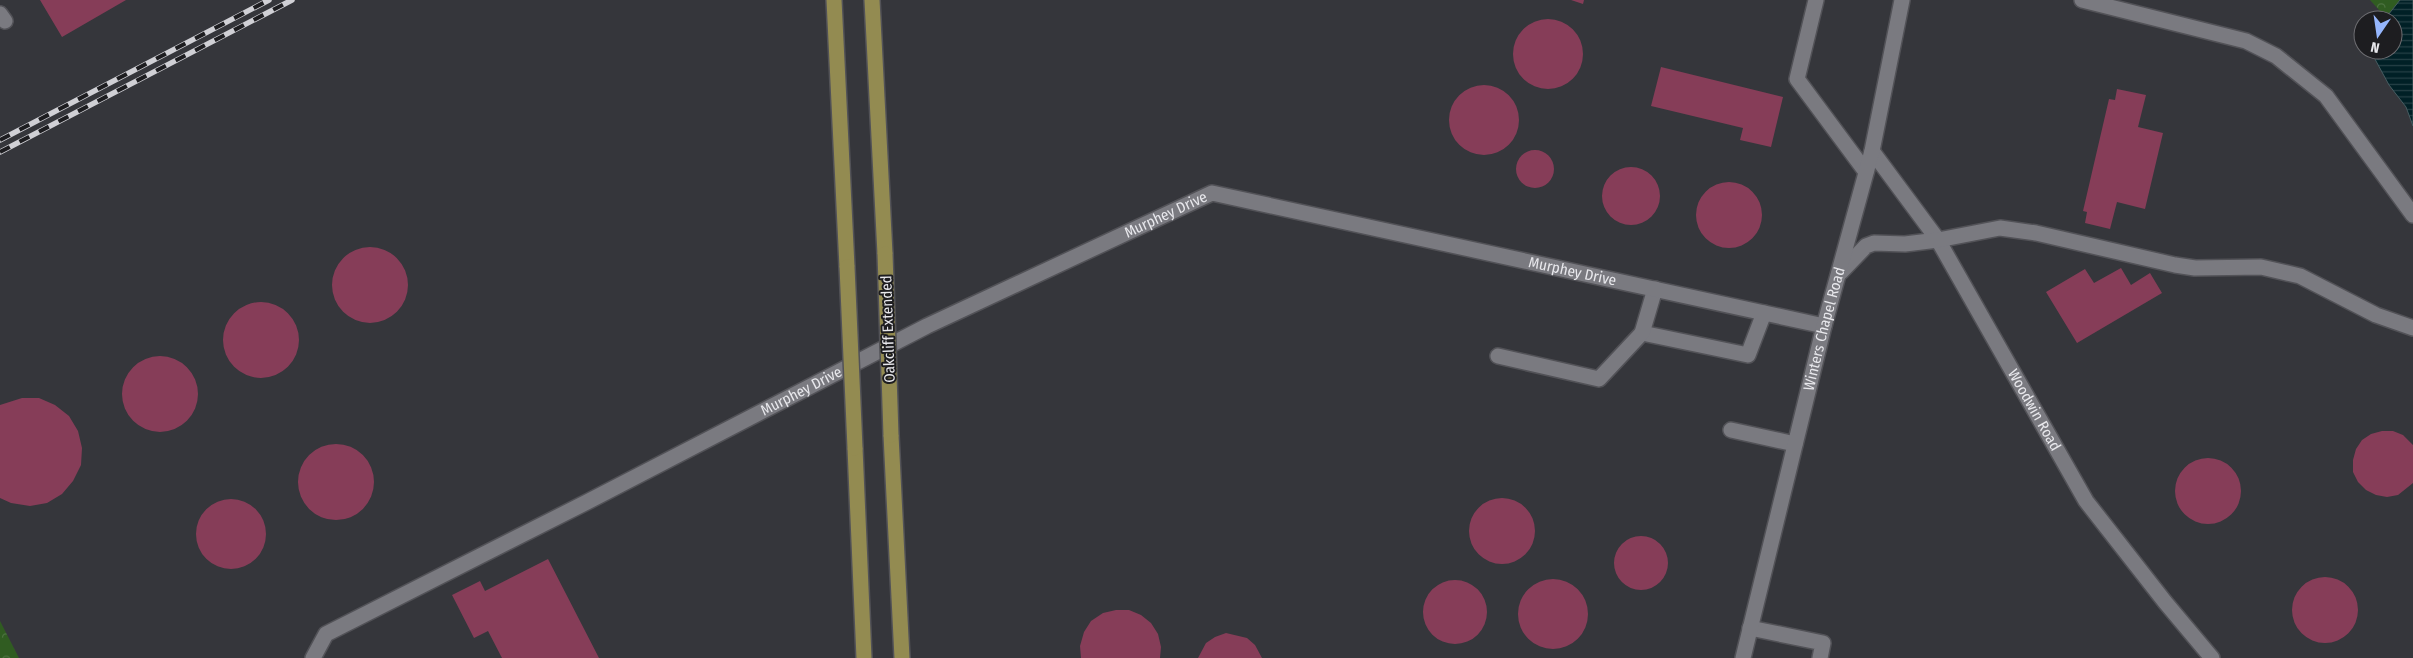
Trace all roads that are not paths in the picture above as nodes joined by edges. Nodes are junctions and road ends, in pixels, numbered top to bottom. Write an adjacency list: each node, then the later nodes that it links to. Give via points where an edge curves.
1 (834, 0): 21 (main road, bridge)
2 (872, 0): 22 (main road, Oakcliff Extended, bridge)
3 (1816, 0): 7 (street, via 1797,79)
4 (1902, 0): 6 (street, Winters Chapel Road)
5 (2082, 0): 8 (street, via 2246,41 2276,56 2326,96)
6 (1872, 151): 7 (street, Winters Chapel Road); 9 (street, Woodwin Road)
7 (1866, 172): 10 (street, Winters Chapel Road)
8 (2413, 215)
9 (1938, 240): 10 (street, via 1874,243 1866,246); 14 (street, via 2000,228 2195,268 2261,267 2300,276 2376,315); 25 (street, Woodwin Road, via 2086,501)
10 (1838, 275): 13 (street, Winters Chapel Road)
11 (1655, 289): 12 (street, Murphey Drive); 15 (street); 20 (street, Murphey Drive, via 1212,193 927,326 326,634)
12 (1764, 313): 13 (street, Murphey Drive); 15 (street, via 1748,356)
13 (1824, 326): 18 (street, Winters Chapel Road)
14 (2413, 328)
15 (1642, 333): 16 (street, via 1598,379)
16 (1498, 356)
17 (1731, 430): 18 (street)
18 (1795, 444): 19 (street, Winters Chapel Road)
19 (1750, 628): 23 (street, Winters Chapel Road); 24 (street, via 1823,643)
20 (313, 658)
21 (864, 658)
22 (902, 658)
23 (1742, 658)
24 (1820, 658)
25 (2212, 658)

